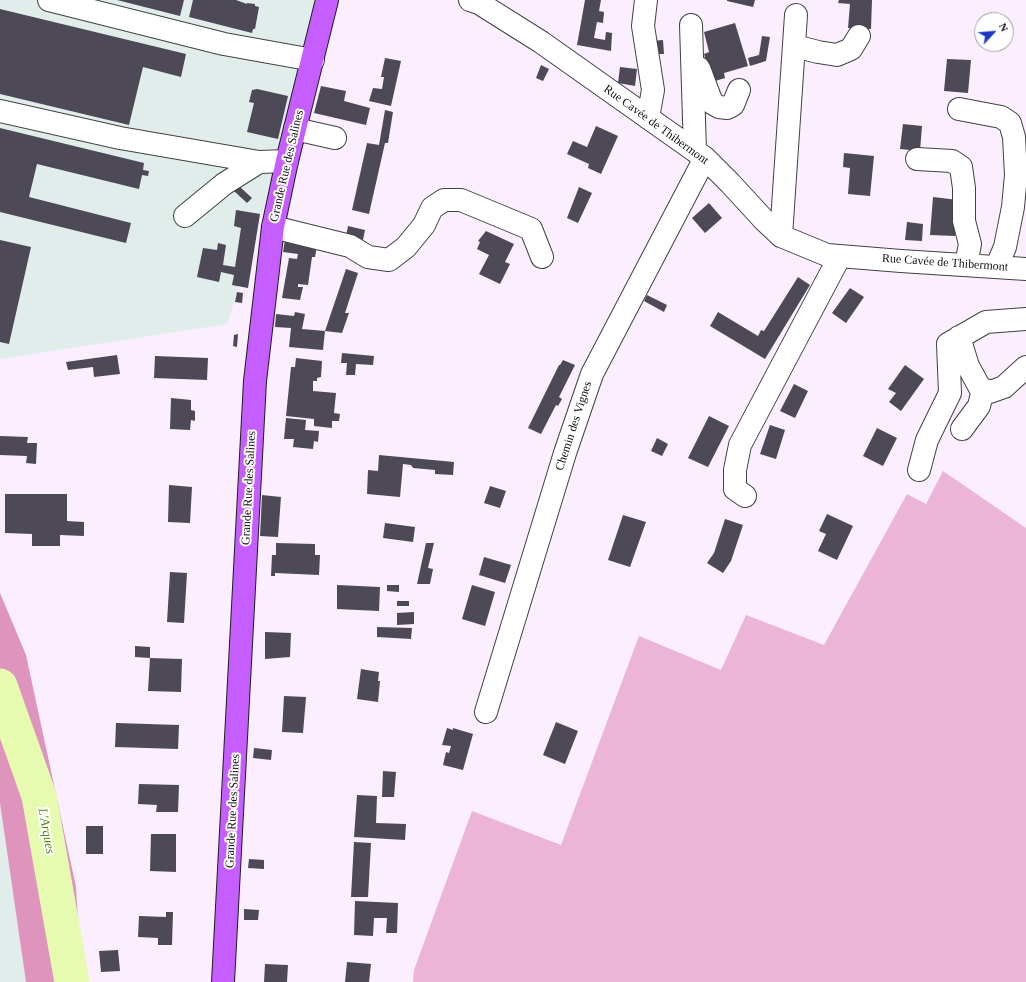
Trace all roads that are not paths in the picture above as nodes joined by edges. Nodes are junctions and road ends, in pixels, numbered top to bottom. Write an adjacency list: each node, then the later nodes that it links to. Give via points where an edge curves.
1 (49, 0): 10 (street, via 224,44)
2 (326, 0): 10 (main road, Grande Rue des Salines)
3 (470, 0): 14 (street, Rue Cavée de Thibermont, via 542,42)
4 (646, 0): 14 (street, via 643,26 653,90)
5 (796, 15): 8 (street)
6 (691, 25): 9 (street)
7 (859, 36): 8 (street, via 851,49 837,55)
8 (795, 46): 23 (street)
9 (692, 48): 11 (street, via 712,103 727,108 733,104); 17 (street)
10 (313, 60): 15 (main road, Grande Rue des Salines)
11 (739, 90)
12 (959, 109): 27 (street, via 1001,117 1010,123 1014,137 1016,175 1013,207 1005,247)
13 (0, 111): 20 (street, via 120,138)
14 (648, 118): 17 (street, Rue Cavée de Thibermont)
15 (295, 129): 16 (street); 19 (main road, Grande Rue des Salines)
16 (335, 138)
17 (700, 154): 23 (street, Rue Cavée de Thibermont); 36 (street, Chemin des Vignes, via 592,374)
18 (917, 159): 26 (street, via 952,161 961,167 964,221 970,244)
19 (287, 161): 20 (street); 22 (main road, Grande Rue des Salines)
20 (259, 162): 21 (street, via 224,184)
21 (185, 216)
22 (273, 227): 25 (street, via 350,246 368,257 389,260 406,247 424,225 432,208 444,200 461,200 531,229); 37 (main road, Grande Rue des Salines, via 255,389)
23 (781, 236): 24 (street, Rue Cavée de Thibermont, via 827,254)
24 (840, 256): 26 (street, Rue Cavée de Thibermont); 35 (street, via 740,445 735,470 735,488)
25 (542, 257)
26 (966, 265): 27 (street, Rue Cavée de Thibermont)
27 (997, 266): 28 (street, Rue Cavée de Thibermont)
28 (1026, 268)
29 (1026, 320): 30 (street, via 986,322)
30 (959, 337): 32 (street, via 968,366); 34 (street, via 948,344 950,392 927,440)
31 (1026, 367): 32 (street, via 1004,387 990,392)
32 (983, 389): 33 (street, via 979,406)
33 (962, 429)
34 (919, 470)
35 (745, 496)
36 (486, 712)
37 (223, 982)

